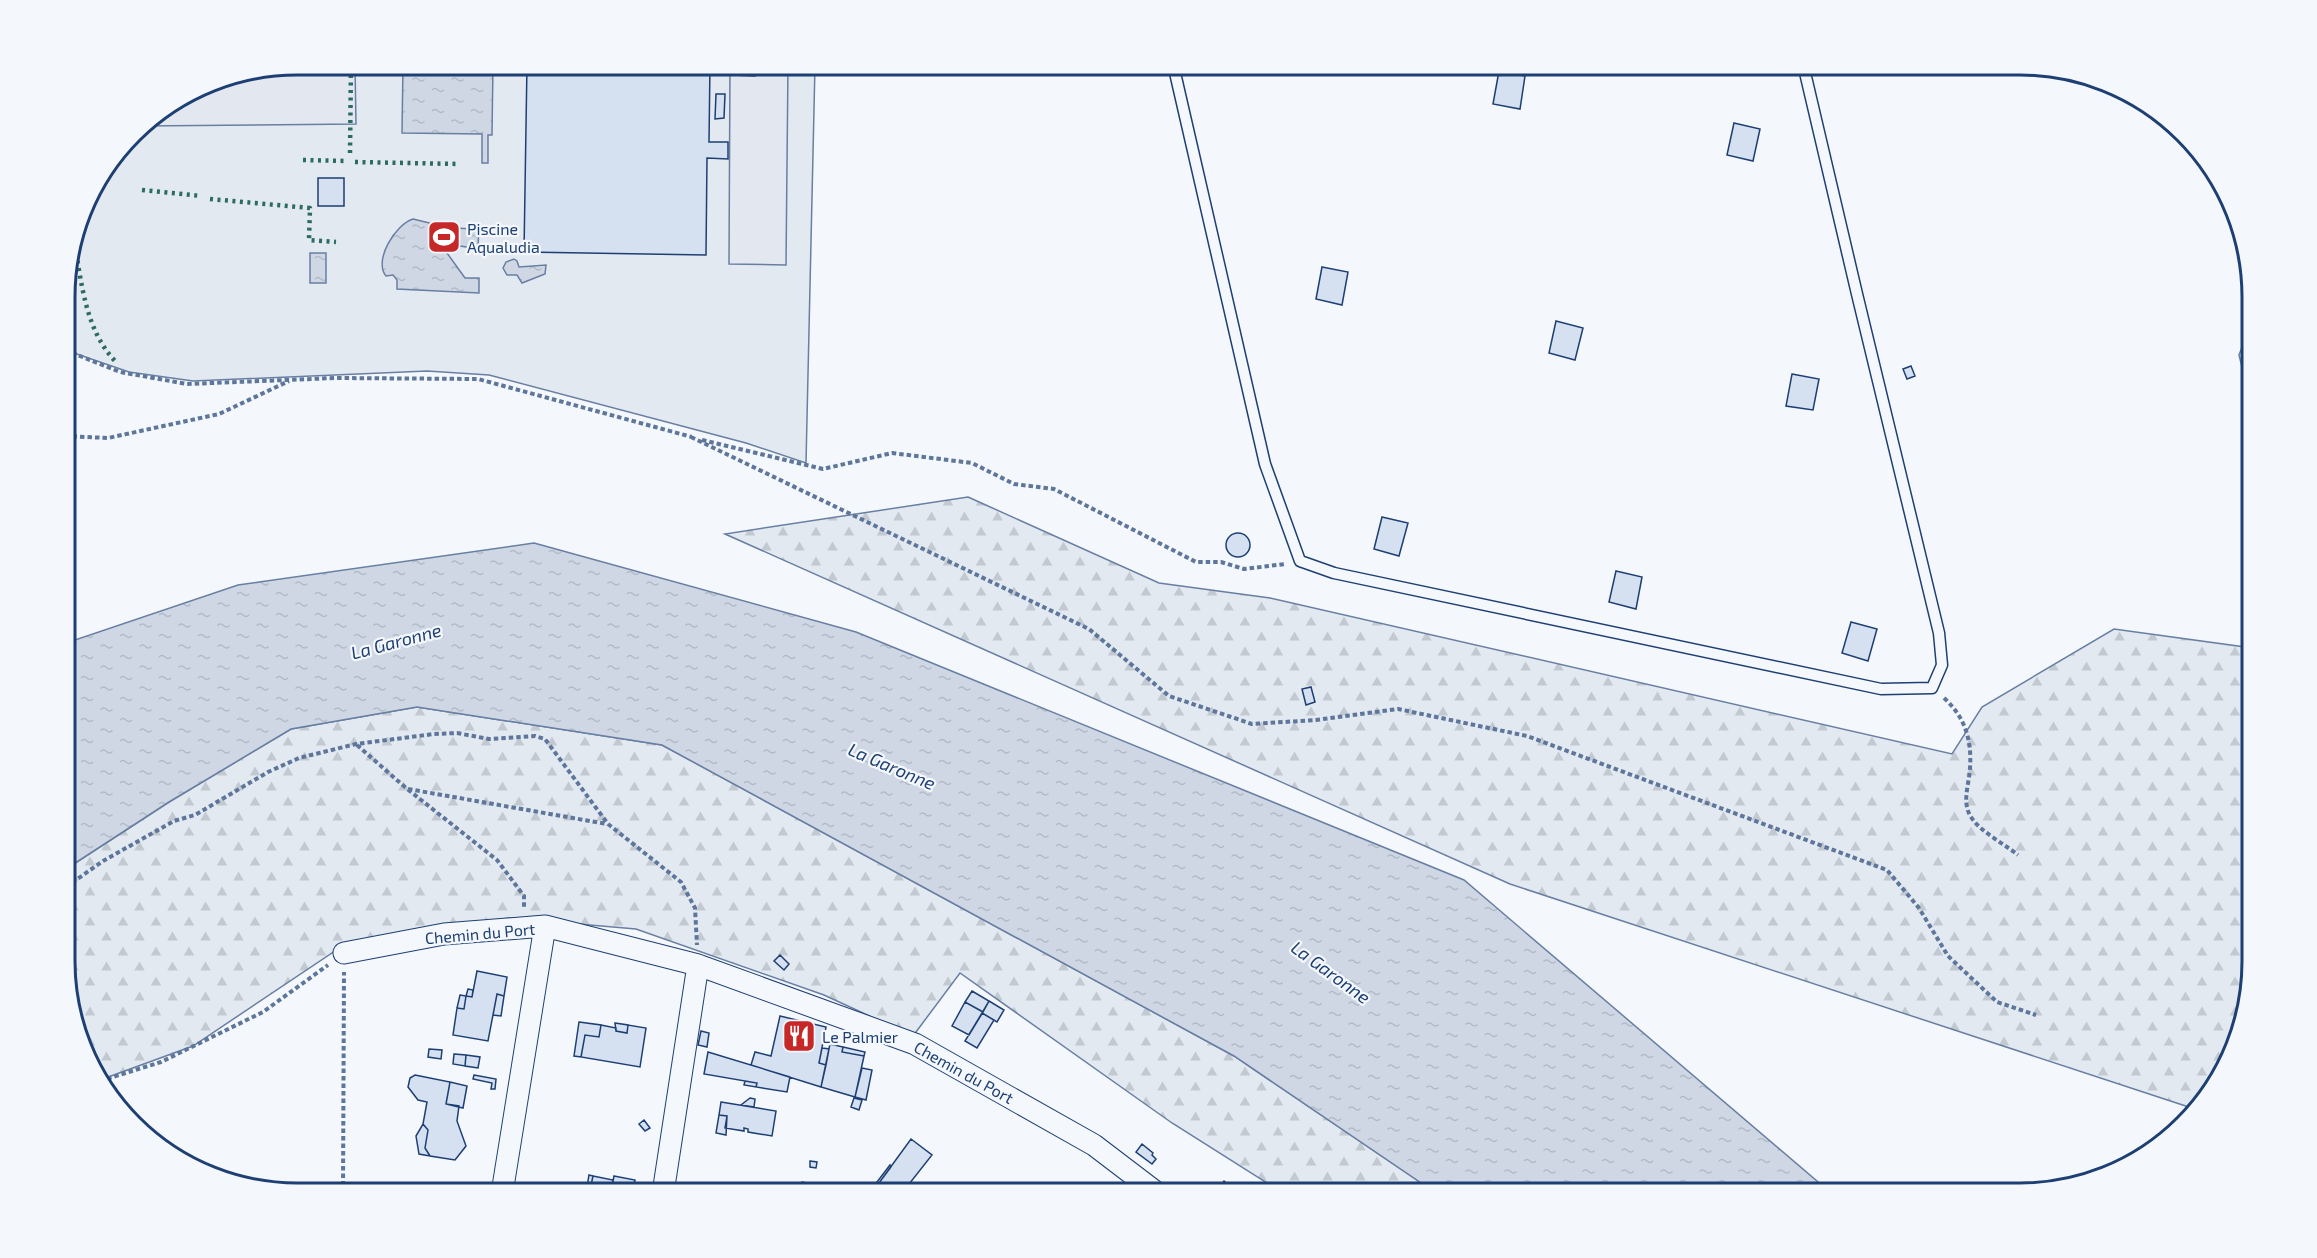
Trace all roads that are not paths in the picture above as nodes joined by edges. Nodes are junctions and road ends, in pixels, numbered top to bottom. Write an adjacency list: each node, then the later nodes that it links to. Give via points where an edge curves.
1 (1176, 75): 2 (lane, via 1265,464 1300,561 1334,573 1881,689 1932,688 1942,664 1939,633)
2 (1806, 75)
3 (535, 927): 4 (street, Chemin du Port, via 444,933); 5 (street, Chemin du Port); 6 (street, Chemin du Port)
4 (344, 953)
5 (698, 965): 7 (street); 8 (street, Chemin du Port, via 915,1044 1094,1145)
6 (503, 1183)
7 (665, 1183)
8 (1144, 1183)

